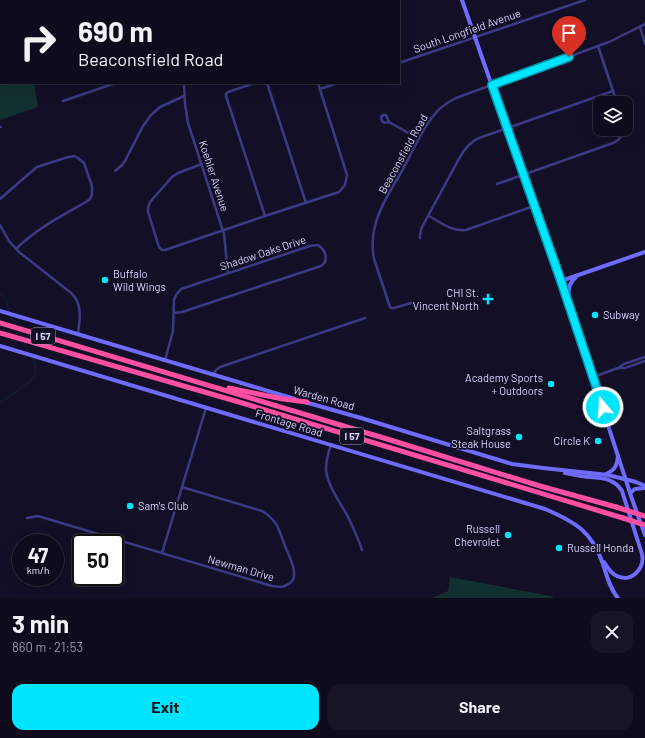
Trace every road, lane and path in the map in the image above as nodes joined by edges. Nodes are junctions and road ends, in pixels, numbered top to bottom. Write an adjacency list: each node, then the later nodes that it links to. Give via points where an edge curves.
1 (462, 0): 5 (main road)
2 (585, 0): 5 (street, South Longfield Avenue)
3 (645, 24): 4 (street, Beaconsfield Road)
4 (640, 27): 6 (street); 7 (street, Beaconsfield Road)
5 (475, 37): 8 (street, South Longfield Avenue); 15 (main road)
6 (645, 44)
7 (598, 46): 15 (street, Beaconsfield Road); 17 (street)
8 (400, 62)
9 (113, 84): 20 (street)
10 (184, 84): 18 (street, Koehler Avenue)
11 (252, 84): 32 (street, via 228,92 226,96)
12 (267, 84): 30 (street)
13 (318, 84): 16 (street)
14 (335, 84): 16 (street)
15 (492, 85): 22 (main road); 24 (street, Beaconsfield Road, via 446,104 434,115)
16 (320, 89): 30 (street, via 346,169 347,180 339,192)
17 (613, 91): 19 (street); 22 (street)
18 (184, 96): 25 (street, Koehler Avenue, via 188,123); 26 (street, via 151,115 122,165)
19 (615, 96)
20 (62, 101)
21 (389, 122): 24 (street)
22 (508, 128): 27 (main road); 33 (street, via 474,140 467,146)
23 (622, 136): 27 (street, via 617,142)
24 (419, 139): 42 (street, Beaconsfield Road, via 380,211 372,238 374,260 390,307)
25 (202, 164): 35 (street, Koehler Avenue); 35 (street, via 174,175 150,202 148,212 162,250)
26 (115, 171)
27 (523, 175): 28 (street); 31 (main road)
28 (497, 184)
29 (0, 199): 37 (street, via 37,167 70,156 84,163 92,186 91,196 86,202 38,230)
30 (306, 203): 32 (street)
31 (534, 205): 33 (street, via 462,230 451,228); 41 (main road)
32 (265, 216): 35 (street)
33 (428, 216): 36 (street)
34 (0, 225): 37 (street, via 6,238)
35 (223, 231): 39 (street, Koehler Avenue)
36 (420, 238)
37 (16, 249): 49 (street, via 76,298 80,311)
38 (645, 252): 40 (main road)
39 (228, 273): 45 (street, Shadow Oaks Drive, via 181,289 175,298); 45 (street, Shadow Oaks Drive, via 316,245 322,248 326,259 322,266 303,273)
40 (578, 275): 41 (main road); 43 (main road, via 570,282)
41 (561, 281): 43 (main road)
42 (411, 303)
43 (568, 304): 56 (main road)
44 (0, 311): 49 (main road, Warden Road)
45 (174, 313): 52 (street, Shadow Oaks Drive, via 173,331)
46 (365, 318): 55 (street, via 220,368)
47 (0, 323): 57 (highway, I 57)
48 (0, 333): 70 (highway, I 57, bridge, via 239,402)
49 (78, 334): 52 (main road, Warden Road)
50 (0, 346): 59 (main road, Frontage Road)
51 (645, 356): 54 (street)
52 (165, 360): 55 (main road, Warden Road)
53 (645, 361): 54 (street)
54 (618, 368): 56 (street)
55 (213, 374): 58 (main road, Warden Road)
56 (593, 377): 61 (main road)
57 (199, 382): 58 (highway); 68 (highway, I 57, bridge)
58 (307, 402): 62 (main road, Warden Road, via 512,464)
59 (207, 407): 60 (main road, Frontage Road); 65 (street)
60 (331, 445): 72 (street, via 326,466 327,476); 74 (main road, Frontage Road, via 545,508 563,516 583,530 593,542)
61 (618, 454): 63 (main road, via 616,467); 64 (main road)
62 (550, 469): 63 (main road, Warden Road); 74 (main road, via 605,478 616,483 622,492 642,554 641,567 632,576 622,578 612,573)
63 (605, 474): 64 (main road, Warden Road)
64 (626, 479): 66 (main road, Warden Road); 67 (main road)
65 (182, 487): 73 (street); 73 (street, Newman Drive, via 268,515 276,524 294,568 294,578 284,587 278,587)
66 (645, 487): 67 (main road)
67 (630, 493): 71 (main road)
68 (645, 516)
69 (27, 518): 73 (street, Newman Drive, via 38,516)
70 (645, 525)
71 (645, 535)
72 (362, 550)
73 (162, 553)
74 (600, 557): 75 (main road, via 610,585)
75 (618, 598)

